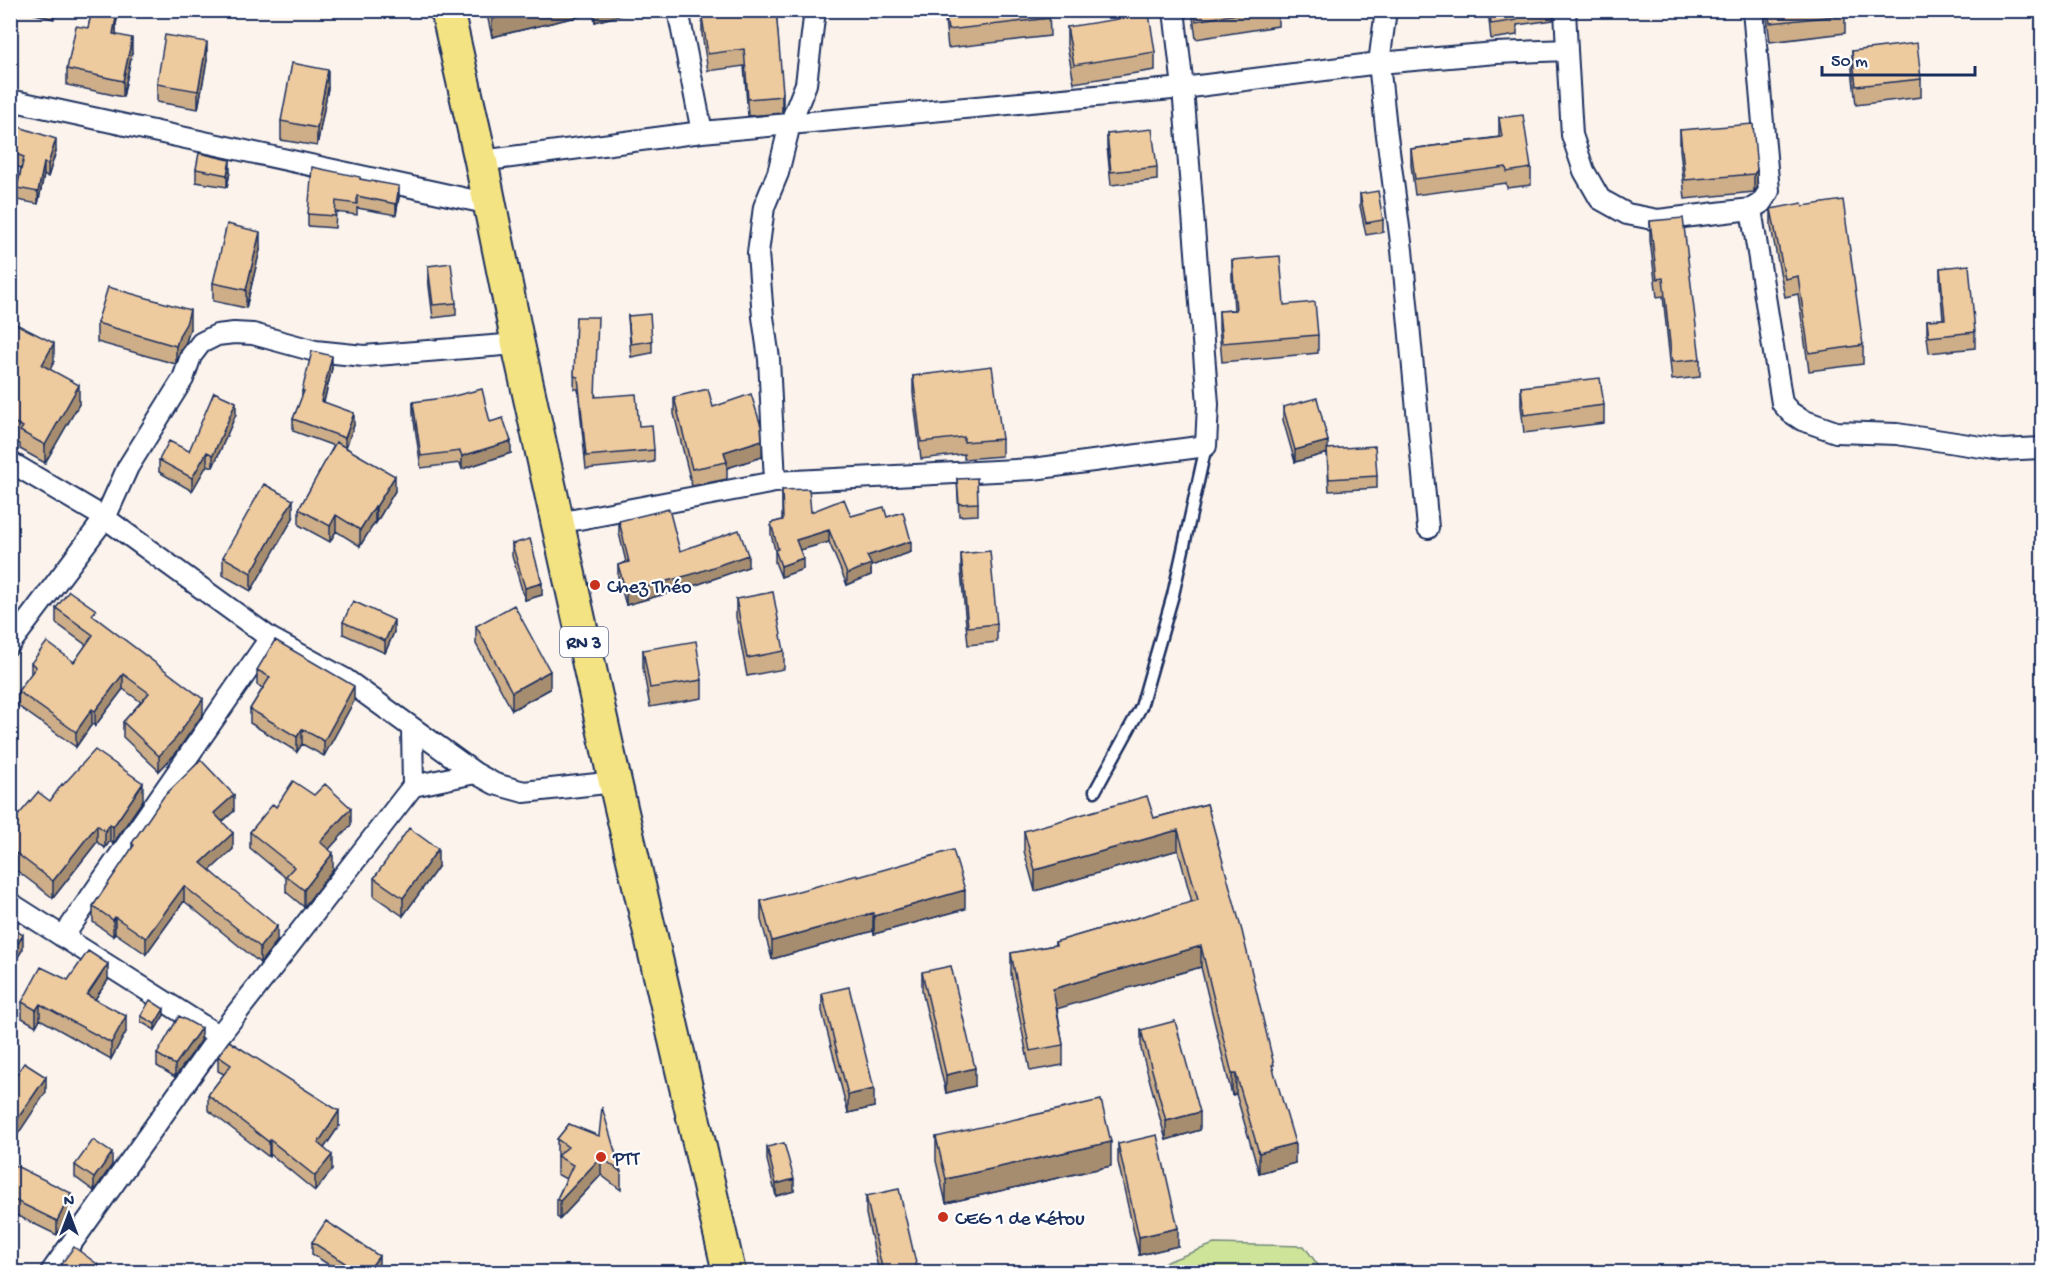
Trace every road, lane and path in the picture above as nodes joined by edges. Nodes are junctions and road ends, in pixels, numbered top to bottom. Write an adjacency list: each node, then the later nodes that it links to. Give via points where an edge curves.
1 (447, 10): 14 (main road, RN 3)
2 (678, 10): 13 (street)
3 (815, 10): 12 (street, via 806,84)
4 (1174, 10): 10 (street)
5 (1386, 10): 9 (street)
6 (1565, 10): 8 (street)
7 (1753, 10): 16 (street, via 1769,191)
8 (1567, 50): 9 (street); 16 (street, via 1572,135 1584,171 1600,199 1626,214 1658,220)
9 (1379, 63): 10 (street); 24 (street, via 1402,250)
10 (1183, 88): 12 (street); 18 (street, via 1208,404)
11 (10, 100): 15 (street)
12 (790, 124): 13 (street); 21 (street, via 778,173 764,207 758,254)
13 (702, 132): 14 (street)
14 (481, 161): 15 (main road, RN 3)
15 (490, 204): 17 (main road, RN 3)
16 (1751, 209): 19 (street, via 1782,403 1790,412 1836,432 1897,434 2001,450)
17 (518, 344): 22 (street, via 364,356 315,351 253,334 217,336 201,343 191,356 183,379 128,467); 23 (main road, RN 3)
18 (1206, 446): 21 (street, via 1033,469); 31 (lane, via 1173,596 1141,707)
19 (2043, 448)
20 (10, 462): 22 (street)
21 (776, 482): 23 (street)
22 (105, 518): 25 (street); 26 (street)
23 (558, 523): 29 (main road, RN 3)
24 (1428, 528)
25 (270, 638): 27 (street, via 345,679); 33 (street)
26 (10, 644)
27 (412, 728): 28 (street); 30 (street)
28 (475, 773): 29 (street, via 495,784 524,792); 30 (street)
29 (615, 782): 36 (main road, RN 3)
30 (413, 786): 34 (street)
31 (1095, 791)
32 (10, 903): 33 (street)
33 (63, 937): 34 (street)
34 (219, 1036): 35 (street)
35 (51, 1272)
36 (729, 1272)

